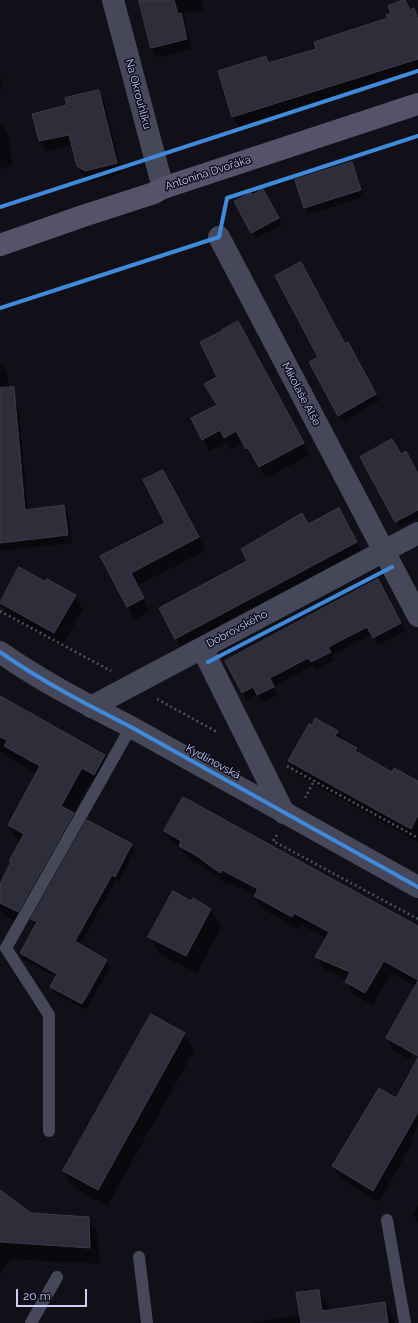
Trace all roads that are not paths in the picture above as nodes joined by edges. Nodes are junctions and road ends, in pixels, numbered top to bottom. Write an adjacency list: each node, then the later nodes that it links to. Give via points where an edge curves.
1 (113, 0): 3 (street, Na Okrouhlíku)
2 (418, 104): 3 (main road, Antonína Dvořáka)
3 (163, 188): 5 (main road, Antonína Dvořáka)
4 (219, 237): 7 (street, Mikoláše Alše)
5 (0, 245)
6 (418, 533): 7 (street, Dobrovského)
7 (383, 551): 8 (street); 9 (street, Dobrovského)
8 (418, 616)
9 (202, 648): 11 (street, Dobrovského); 13 (street)
10 (0, 652): 11 (street, Kydlinovská)
11 (91, 707): 12 (street, Kydlinovská)
12 (131, 727): 13 (street, Kydlinovská); 15 (lane, via 6,948 48,1015)
13 (282, 821): 14 (street, Kydlinovská)
14 (418, 887)
15 (49, 1131)
16 (387, 1220): 21 (lane)
17 (139, 1257): 20 (lane)
18 (57, 1277): 19 (lane)
19 (31, 1323)
20 (147, 1323)
21 (405, 1323)

